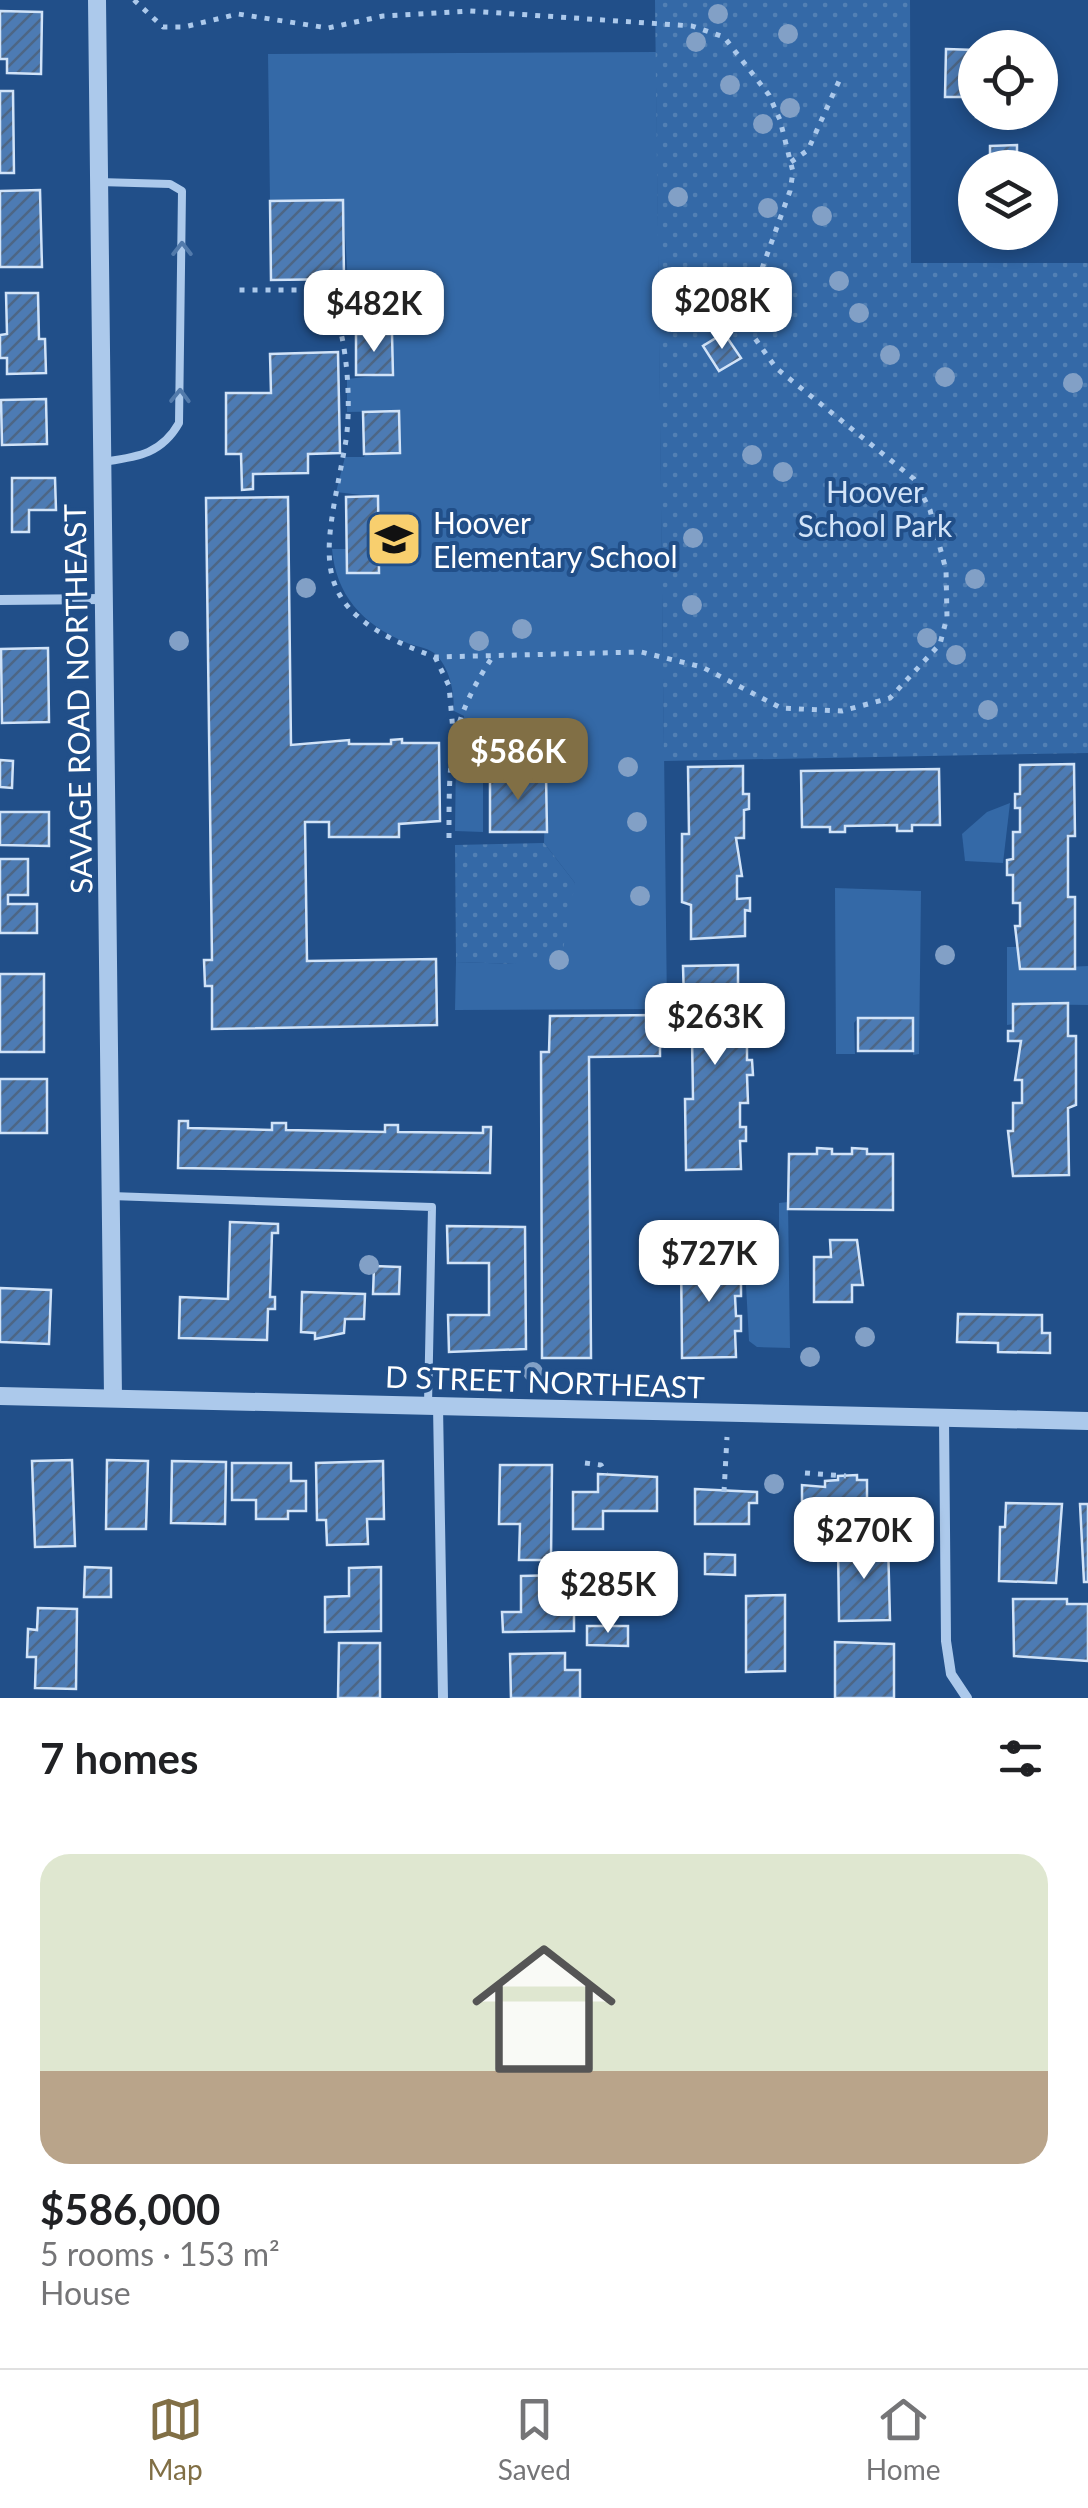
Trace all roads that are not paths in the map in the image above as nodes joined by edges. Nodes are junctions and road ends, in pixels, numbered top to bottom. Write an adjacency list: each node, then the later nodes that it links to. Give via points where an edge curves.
1 (97, 0): 2 (street, SAVAGE ROAD NORTHEAST)
2 (99, 182): 3 (street, SAVAGE ROAD NORTHEAST); 3 (lane, one-way to 2, via 148,456 180,423 182,191 170,184)
3 (102, 462): 4 (street, SAVAGE ROAD NORTHEAST)
4 (104, 599): 5 (street); 6 (street, SAVAGE ROAD NORTHEAST)
5 (0, 600)
6 (110, 1196): 8 (street, SAVAGE ROAD NORTHEAST); 9 (lane, via 432,1206)
7 (0, 1396): 8 (street, D STREET NORTHEAST)
8 (113, 1398): 9 (street, D STREET NORTHEAST)
9 (433, 1405): 10 (street, D STREET NORTHEAST); 12 (street)
10 (944, 1418): 11 (street, D STREET NORTHEAST); 13 (street, via 946,1641 950,1674)
11 (1088, 1421)
12 (444, 1698)
13 (968, 1698)

